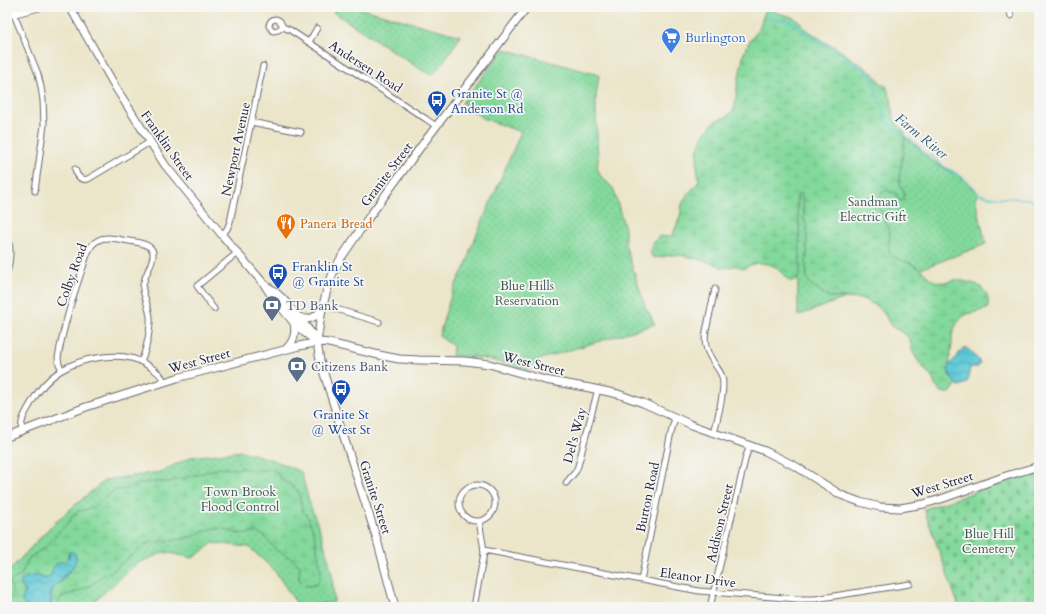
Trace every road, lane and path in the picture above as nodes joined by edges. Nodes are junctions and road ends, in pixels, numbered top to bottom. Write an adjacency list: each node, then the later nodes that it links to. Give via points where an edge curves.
1 (40, 7): 5 (main road)
2 (70, 7): 14 (main road, Franklin Street)
3 (527, 7): 12 (main road, Granite Street)
4 (1008, 7): 6 (street)
5 (10, 11): 16 (street, via 38,74 43,100 44,125)
6 (1011, 16)
7 (283, 27): 9 (street, Andersen Road)
8 (317, 28): 9 (street)
9 (309, 42): 12 (street, Andersen Road)
10 (263, 66): 11 (street, Newport Avenue)
11 (251, 122): 13 (street); 17 (street, Newport Avenue, via 230,222)
12 (436, 126): 23 (main road, Granite Street, via 345,252 332,277)
13 (302, 132)
14 (150, 142): 15 (street, via 88,179 80,178); 17 (main road, Franklin Street, via 176,180)
15 (74, 169)
16 (35, 191)
17 (222, 235): 19 (main road, Franklin Street)
18 (7, 236): 20 (street, via 11,253)
19 (237, 253): 21 (main road, Franklin Street); 24 (street, via 197,286)
20 (7, 273)
21 (264, 284): 25 (main road, Franklin Street, via 276,292); 27 (main road, Franklin Street)
22 (715, 289): 36 (street, via 705,338 707,352 723,381)
23 (322, 307): 25 (main road, via 318,314 311,318 303,319); 26 (street); 28 (main road, Granite Street)
24 (214, 309)
25 (297, 316): 28 (main road, Franklin Street)
26 (379, 322)
27 (294, 323): 28 (main road, Franklin Street); 29 (main road, via 294,338)
28 (317, 342): 29 (main road, West Street); 33 (main road, West Street, via 393,358 489,364 545,380); 46 (main road, Granite Street, via 323,372 376,536)
29 (284, 350): 32 (main road, West Street)
30 (141, 361): 31 (street, via 124,356 109,356 84,360); 31 (street, Colby Road, via 150,320 143,285 153,252 148,246 138,242 104,238 95,241 90,249 72,298 58,358); 32 (street, via 159,373)
31 (62, 370): 35 (street, via 47,381 36,394 22,421)
32 (164, 382): 35 (main road, West Street)
33 (598, 389): 34 (main road, West Street, via 634,400); 40 (street, Del's Way, via 576,472)
34 (675, 418): 36 (main road, West Street); 43 (street, Burton Road)
35 (22, 431): 37 (main road, West Street)
36 (714, 433): 38 (main road, West Street)
37 (7, 437)
38 (750, 445): 39 (main road, West Street, via 791,464 841,495 865,504 890,508 930,503); 45 (street, Addison Street)
39 (1039, 466)
40 (566, 483)
41 (479, 521): 41 (street, via 492,513 495,502 490,490 476,485 465,490 459,504 466,516); 42 (street)
42 (484, 550): 43 (street, Eleanor Drive); 47 (street)
43 (641, 580): 45 (street, Eleanor Drive)
44 (910, 584): 45 (street, Eleanor Drive, via 806,600)
45 (714, 592): 48 (street, Addison Street)
46 (395, 607)
47 (474, 607)
48 (710, 607)

